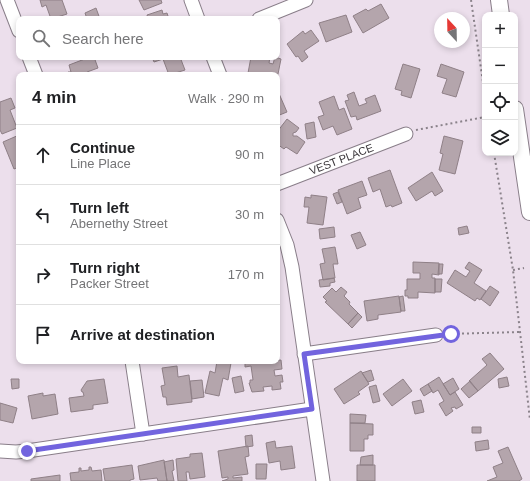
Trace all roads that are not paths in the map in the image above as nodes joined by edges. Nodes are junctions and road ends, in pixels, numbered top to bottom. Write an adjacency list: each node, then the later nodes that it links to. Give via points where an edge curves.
1 (7, 0): 8 (street)
2 (191, 0): 6 (street)
3 (306, 0): 7 (street)
4 (499, 0): 5 (main road)
5 (501, 12)
6 (197, 16)
7 (266, 16)
8 (16, 23)
9 (30, 60): 11 (street)
10 (214, 60): 12 (street)
11 (35, 72)
12 (219, 72)
13 (517, 120): 16 (main road)
14 (406, 134): 15 (street, VEST PLACE)
15 (280, 183)
16 (530, 212)
17 (280, 227): 19 (street, via 292,267)
18 (436, 335): 19 (street)
19 (304, 354): 21 (street)
20 (132, 364): 22 (street)
21 (312, 409): 22 (street); 24 (street)
22 (143, 434): 23 (street, via 27,451)
23 (0, 451)
24 (323, 481)

